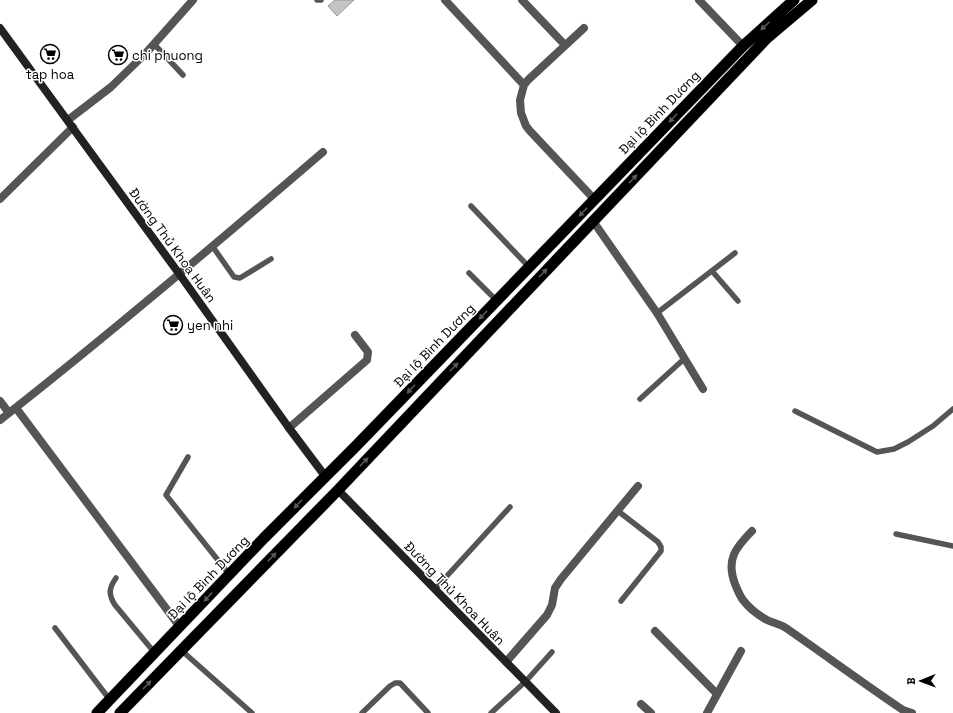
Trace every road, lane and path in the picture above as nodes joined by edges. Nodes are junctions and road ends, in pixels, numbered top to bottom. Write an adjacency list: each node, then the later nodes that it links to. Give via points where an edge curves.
1 (193, 0): 11 (street)
2 (317, 0): 3 (lane)
3 (321, 0)
4 (445, 0): 15 (street)
5 (522, 0): 12 (street)
6 (699, 0): 13 (street)
7 (794, 0): 13 (highway, Đại lộ Bình Dương, one-way to 13)
8 (812, 0): 21 (highway, Đại lộ Bình Dương, one-way to 8, via 767,38)
9 (0, 28): 16 (main road, Đường Thủ Khoa Huân)
10 (584, 28): 12 (street)
11 (154, 44): 14 (lane); 16 (street)
12 (565, 45): 15 (street)
13 (743, 46): 19 (highway, Đại lộ Bình Dương, one-way to 19)
14 (184, 75)
15 (524, 85): 19 (street, via 520,106 526,126)
16 (71, 124): 18 (street); 28 (main road, Đường Thủ Khoa Huân)
17 (323, 152): 22 (street)
18 (1, 197)
19 (595, 200): 25 (highway, Đại lộ Bình Dương, one-way to 25)
20 (471, 206): 25 (lane)
21 (593, 221): 31 (street); 45 (highway, Đại lộ Bình Dương, one-way to 21)
22 (213, 247): 24 (lane, via 234,277 240,278); 28 (street)
23 (735, 253): 26 (lane)
24 (271, 259)
25 (529, 267): 29 (highway, Đại lộ Bình Dương)
26 (712, 271): 30 (lane); 31 (lane)
27 (469, 273): 29 (lane)
28 (180, 274): 38 (street); 41 (main road, Đường Thủ Khoa Huân)
29 (497, 301): 43 (highway, Đại lộ Bình Dương, one-way to 43)
30 (738, 301)
31 (656, 313): 33 (street)
32 (354, 335): 41 (street, via 368,352 367,360)
33 (684, 359): 34 (street); 35 (lane)
34 (703, 389)
35 (640, 399)
36 (0, 401): 38 (street)
37 (953, 409): 39 (lane, via 908,442 894,449 877,452)
38 (12, 410): 40 (street); 55 (street)
39 (794, 411)
40 (0, 420)
41 (289, 428): 43 (main road, Đường Thủ Khoa Huân)
42 (188, 457): 51 (lane, via 166,494)
43 (325, 476): 45 (highway); 51 (highway, Đại lộ Bình Dương, one-way to 51)
44 (638, 486): 47 (street)
45 (338, 490): 53 (main road, Đường Thủ Khoa Huân); 58 (highway, Đại lộ Bình Dương, one-way to 45)
46 (510, 507): 53 (lane)
47 (618, 511): 54 (lane, via 661,547 661,551); 62 (street, via 561,579 555,588 552,606 547,615)
48 (752, 531): 76 (street, via 739,544 732,559 732,575 743,601 767,620 784,626 854,677 903,710)
49 (896, 534): 50 (lane)
50 (953, 546)
51 (230, 574): 55 (highway, Đại lộ Bình Dương, one-way to 55)
52 (116, 578): 59 (lane, via 110,590 110,597)
53 (435, 589): 62 (main road, Đường Thủ Khoa Huân)
54 (621, 601)
55 (180, 627): 59 (highway, Đại lộ Bình Dương)
56 (55, 628): 65 (lane)
57 (654, 631): 64 (street)
58 (182, 650): 68 (highway, Đại lộ Bình Dương, one-way to 58); 69 (lane)
59 (154, 652): 65 (highway, Đại lộ Bình Dương)
60 (552, 652): 63 (lane)
61 (741, 652): 64 (street)
62 (506, 662): 63 (main road, Đường Thủ Khoa Huân)
63 (526, 681): 72 (lane); 73 (main road, Đường Thủ Khoa Huân)
64 (717, 694): 75 (street)
65 (110, 700): 67 (highway, Đại lộ Bình Dương)
66 (641, 704): 74 (street)
67 (97, 713)
68 (120, 713)
69 (252, 713)
70 (362, 713): 71 (lane, via 395,683 400,683)
71 (428, 713)
72 (491, 713)
73 (556, 713)
74 (651, 713)
75 (707, 713)
76 (912, 713)

